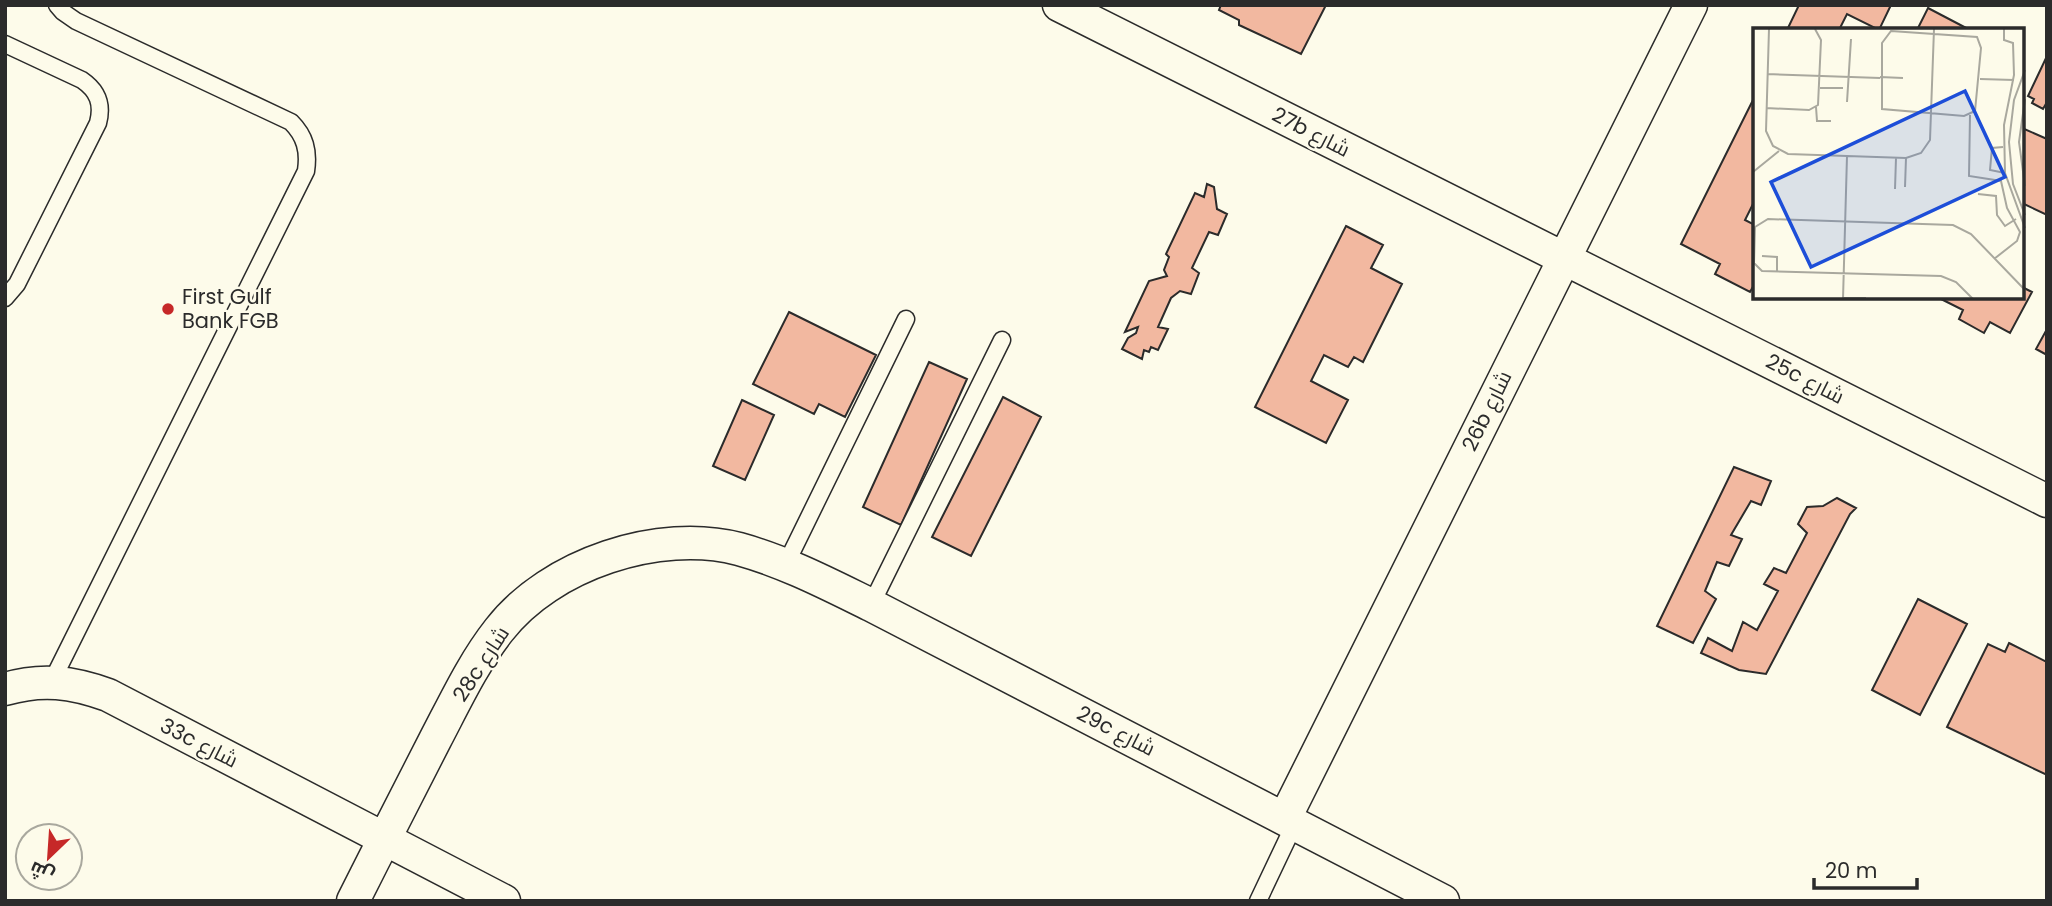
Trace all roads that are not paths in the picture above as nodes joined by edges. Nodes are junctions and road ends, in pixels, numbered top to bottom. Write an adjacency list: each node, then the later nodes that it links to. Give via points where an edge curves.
1 (57, 5): 12 (lane, via 76,21 291,122 306,144 307,158 306,171)
2 (1059, 5): 5 (street, 27b شارع)
3 (1691, 5): 5 (street, 26b شارع)
4 (5, 44): 6 (lane, via 82,80 92,87 101,111 17,285)
5 (1564, 258): 9 (street, 25c شارع); 14 (street, 26b شارع)
6 (5, 298)
7 (906, 319): 10 (lane)
8 (1002, 341): 11 (lane)
9 (2047, 501)
10 (786, 564): 11 (street, 29c شارع); 15 (street, 28c شارع, via 736,548 684,543 633,549 583,566 538,592 500,628 471,671)
11 (871, 605): 14 (street, 29c شارع)
12 (52, 681): 13 (street, 33c شارع); 15 (street, 33c شارع, via 108,695)
13 (5, 689)
14 (1290, 821): 18 (lane); 19 (street, 29c شارع)
15 (384, 838): 16 (street, 28c شارع); 17 (street, 33c شارع)
16 (353, 901)
17 (504, 901)
18 (1258, 901)
19 (1443, 901)

